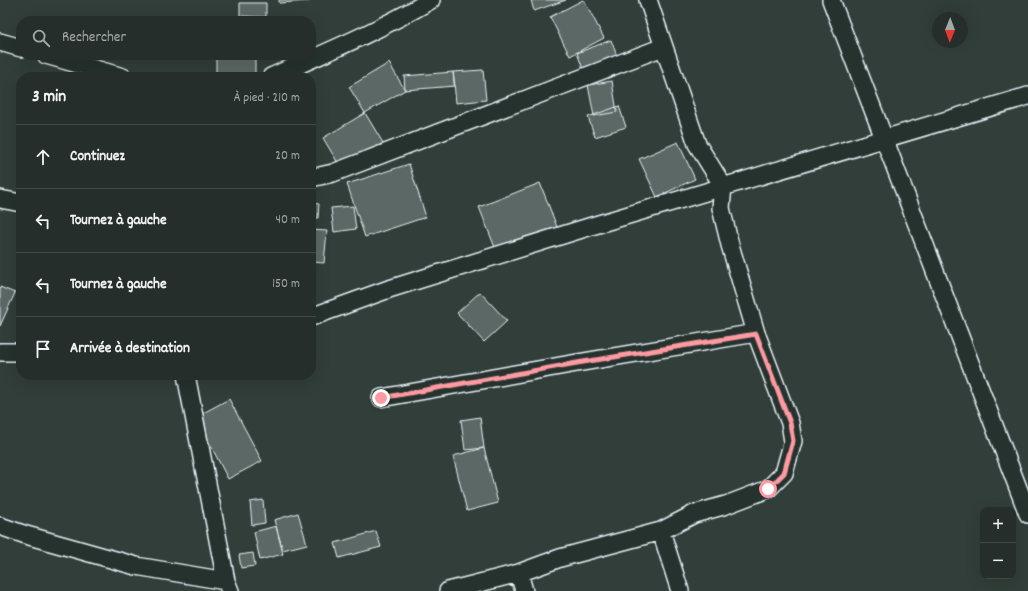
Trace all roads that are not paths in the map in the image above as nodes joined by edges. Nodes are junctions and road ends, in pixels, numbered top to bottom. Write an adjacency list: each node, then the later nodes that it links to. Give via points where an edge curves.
1 (431, 0): 7 (street, via 348,44)
2 (648, 0): 6 (street)
3 (831, 0): 13 (street)
4 (0, 42): 5 (street)
5 (16, 47)
6 (663, 47): 14 (street, via 333,173); 15 (street, via 697,144)
7 (316, 58)
8 (64, 60): 10 (street)
9 (311, 60): 11 (street)
10 (106, 72)
11 (283, 72)
12 (1028, 96): 13 (street)
13 (884, 138): 15 (street); 24 (street)
14 (316, 177)
15 (723, 186): 18 (street, via 389,289); 19 (street, via 723,217)
16 (0, 199): 17 (street)
17 (16, 202)
18 (316, 315)
19 (756, 334): 23 (street); 26 (street, via 790,423 793,441 784,473 768,489 694,514)
20 (0, 352): 21 (street)
21 (16, 352)
22 (187, 380): 28 (street)
23 (381, 398)
24 (1028, 514)
25 (0, 526): 28 (street, via 136,566)
26 (661, 531): 27 (street, via 560,558); 31 (street)
27 (519, 573): 29 (street); 30 (street)
28 (228, 586)
29 (448, 591)
30 (524, 591)
31 (680, 591)

